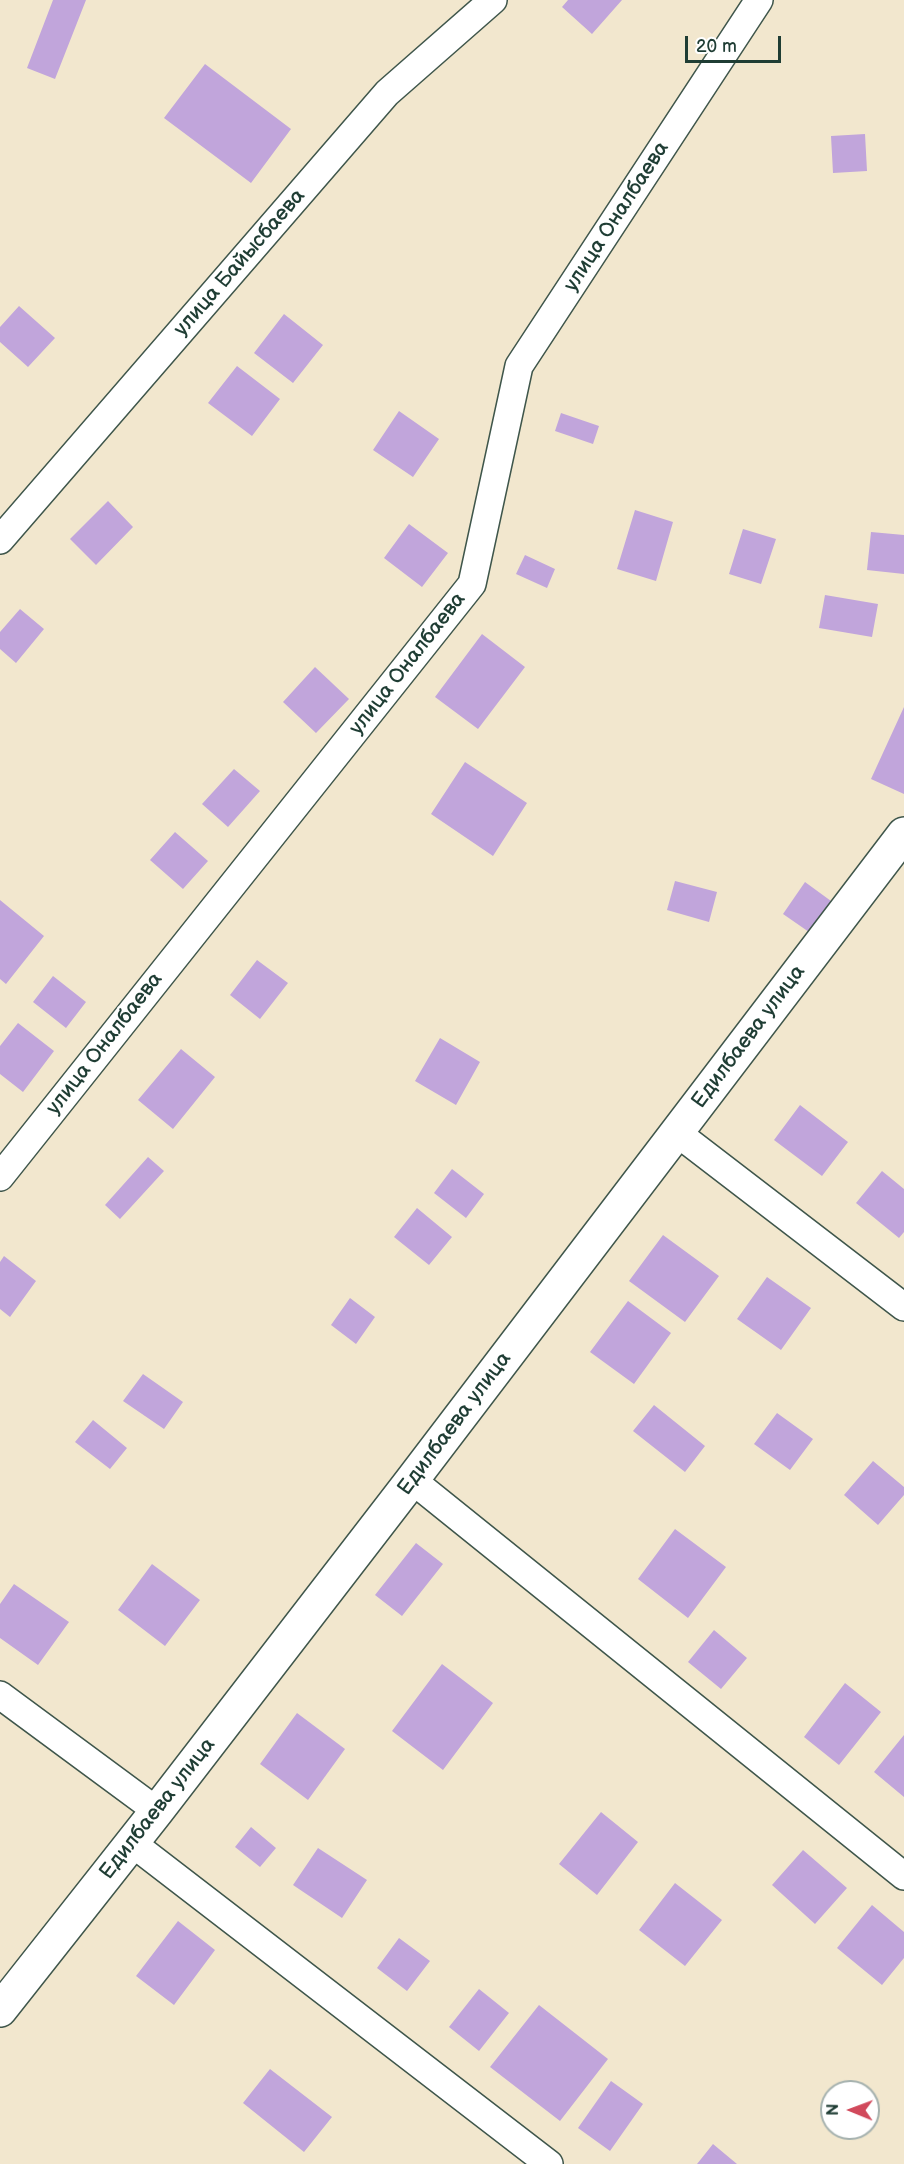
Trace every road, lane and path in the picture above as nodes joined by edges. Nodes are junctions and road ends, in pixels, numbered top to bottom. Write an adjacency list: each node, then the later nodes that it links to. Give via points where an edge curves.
1 (493, 0): 3 (street, улица Байысбаева, via 387,93)
2 (759, 0): 6 (street, улица Оналбаева, via 519,366 472,584)
3 (0, 540)
4 (904, 834): 5 (street, Едилбаева улица)
5 (676, 1132): 7 (street); 8 (street, Едилбаева улица)
6 (0, 1177)
7 (904, 1307)
8 (412, 1480): 10 (street, Едилбаева улица); 12 (street)
9 (0, 1695): 10 (street)
10 (157, 1811): 11 (street, Едилбаева улица)
11 (132, 1843): 13 (street, Едилбаева улица); 14 (street)
12 (904, 1876)
13 (0, 2010)
14 (549, 2164)

